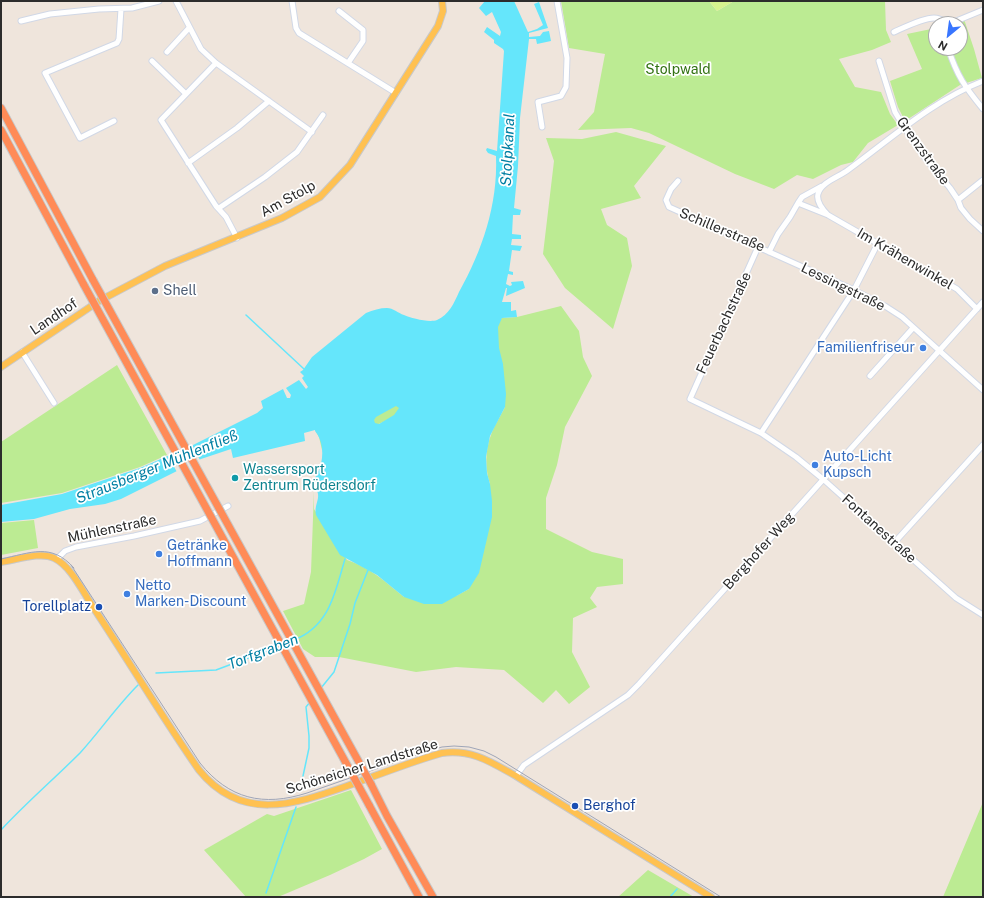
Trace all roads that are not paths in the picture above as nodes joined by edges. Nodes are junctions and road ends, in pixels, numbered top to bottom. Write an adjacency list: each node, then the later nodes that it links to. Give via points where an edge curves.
1 (159, 1): 6 (street)
2 (176, 1): 12 (street)
3 (292, 1): 19 (street, via 299,33)
4 (442, 1): 22 (main road, Am Stolp, via 443,11 438,26)
5 (557, 1): 29 (street, via 567,58 566,87 561,96 538,102)
6 (121, 9): 11 (street, via 50,14); 28 (street, via 117,43 45,73 80,138)
7 (983, 10): 9 (street)
8 (339, 11): 19 (street, via 363,30 363,41)
9 (968, 16)
10 (928, 20): 13 (street)
11 (21, 21)
12 (189, 28): 14 (street); 18 (street, via 201,49)
13 (894, 32)
14 (167, 52)
15 (951, 56): 21 (street)
16 (152, 61): 23 (street)
17 (879, 62): 30 (street, Grenzstraße, via 895,112)
18 (216, 63): 23 (street); 24 (street)
19 (348, 63): 22 (street)
20 (983, 81): 21 (street)
21 (965, 88): 26 (street); 30 (street)
22 (396, 93): 42 (main road, Am Stolp, via 350,165 320,197)
23 (186, 94): 33 (street, via 161,120)
24 (269, 101): 32 (street); 33 (street, via 237,128)
25 (1, 108): 68 (highway, bridge)
26 (983, 109)
27 (322, 115): 32 (street)
28 (114, 121)
29 (542, 127)
30 (904, 127): 36 (street, via 847,171); 37 (street, Grenzstraße)
31 (1, 130): 67 (highway, bridge)
32 (312, 132): 39 (street, via 297,152)
33 (188, 162): 39 (street)
34 (983, 180): 37 (street)
35 (678, 181): 44 (street, Schillerstraße, via 666,200 669,207)
36 (825, 184): 38 (street); 40 (street, via 818,194 818,200)
37 (958, 200): 41 (street, Grenzstraße, via 961,208)
38 (798, 203): 40 (street, Im Krähenwinkel); 45 (street, Schillerstraße)
39 (218, 208): 42 (street)
40 (828, 215): 43 (street, Im Krähenwinkel)
41 (983, 231)
42 (237, 238): 47 (main road, Am Stolp, via 165,266)
43 (878, 243): 46 (street); 49 (street, Im Krähenwinkel, via 957,289)
44 (758, 247): 45 (street, Schillerstraße); 56 (street, Feuerbachstraße)
45 (769, 252): 46 (street, Lessingstraße)
46 (854, 290): 50 (street, Lessingstraße, via 885,306); 58 (street)
47 (99, 301): 52 (main road, Landhof)
48 (983, 302): 49 (street, Berghofer Weg)
49 (977, 309): 51 (street, Berghofer Weg)
50 (913, 328): 51 (street, Lessingstraße); 54 (street)
51 (940, 351): 55 (street, Lessingstraße); 60 (street, Berghofer Weg)
52 (22, 352): 53 (main road, Landhof); 57 (street, Landhof)
53 (1, 367)
54 (870, 376)
55 (983, 390)
56 (690, 399): 58 (street, Fontanestraße)
57 (54, 403)
58 (761, 432): 60 (street, Fontanestraße)
59 (983, 445): 62 (street)
60 (824, 480): 62 (street, Fontanestraße); 66 (street, Berghofer Weg, via 633,691 524,765)
61 (228, 506): 63 (street, Mühlenstraße, via 200,521 76,547 65,551)
62 (894, 543): 65 (street, Fontanestraße, via 956,598)
63 (57, 559): 64 (main road, Mühlenstraße, via 41,555); 66 (main road, Schöneicher Landstraße, via 74,578 198,770 211,784 232,797 264,805 295,802 431,756 447,753 481,757)
64 (1, 562)
65 (983, 615)
66 (516, 776): 69 (main road, Schöneicher Landstraße)
67 (419, 897)
68 (433, 897)
69 (711, 897)

